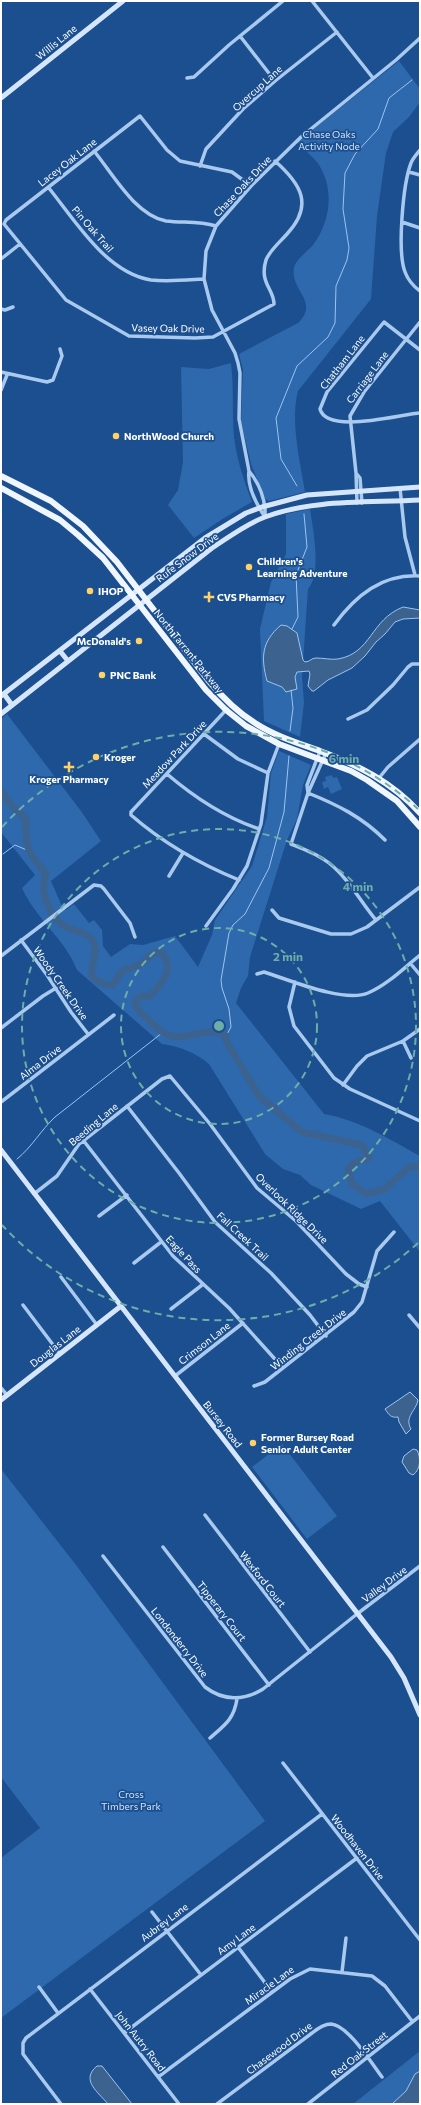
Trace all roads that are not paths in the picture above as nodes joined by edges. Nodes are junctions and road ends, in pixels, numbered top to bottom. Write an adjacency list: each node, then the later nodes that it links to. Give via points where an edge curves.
1 (123, 1): 10 (street, Willis Lane)
2 (283, 1): 5 (street)
3 (312, 1): 4 (street)
4 (337, 32): 8 (street); 9 (street, Overcup Lane)
5 (240, 36): 7 (street, via 194,77); 9 (street)
6 (420, 38): 8 (street, Chase Oaks Drive)
7 (187, 78)
8 (373, 78): 13 (street, Chase Oaks Drive, via 326,114)
9 (275, 81): 14 (street, Overcup Lane, via 248,104 210,144 203,154)
10 (1, 98)
11 (420, 150): 15 (street, via 411,162)
12 (94, 151): 14 (street, Lacey Oak Lane, via 140,116 174,157 187,164); 18 (street, Lacey Oak Lane); 21 (street, via 139,208 161,219)
13 (275, 162): 17 (street, Chase Oaks Drive); 30 (street, Vasey Oak Drive, via 296,183 302,201 299,220 266,261 264,274 274,304)
14 (200, 166): 17 (street, via 232,172)
15 (409, 172): 16 (street); 20 (street)
16 (420, 175)
17 (251, 186): 21 (street, Chase Oaks Drive)
18 (48, 187): 19 (street, Lacey Oak Lane); 25 (street, Pin Oak Trail, via 102,254 133,274 152,280)
19 (5, 222): 23 (street, Vasey Oak Drive)
20 (402, 222): 22 (street); 26 (street, via 403,266 410,281)
21 (216, 226): 25 (street, Chase Oaks Drive, via 206,251)
22 (420, 228)
23 (20, 244): 24 (street); 30 (street, Vasey Oak Drive, via 66,300 122,334 136,337 195,338 213,337)
24 (1, 259)
25 (204, 279): 30 (street, Chase Oaks Drive, via 212,310)
26 (420, 291)
27 (13, 307): 28 (street)
28 (1, 309)
29 (420, 322): 31 (street, Carriage Lane)
30 (224, 332): 39 (street, Chase Oaks Drive, via 235,353 240,373 239,420)
31 (406, 339): 33 (street); 38 (street, Carriage Lane, via 364,392 352,410); 38 (street, Chatham Lane, via 384,322 327,392 320,409 323,415)
32 (60, 348): 35 (street, via 62,356 53,380 47,382)
33 (420, 350)
34 (1, 372): 35 (street)
35 (7, 375): 36 (street)
36 (1, 390)
37 (420, 413): 38 (street, via 371,422)
38 (349, 422): 45 (street, Carriage Lane, via 356,473 360,478)
39 (249, 471): 50 (street, Chase Oaks Drive, via 255,478); 51 (street, Chase Oaks Drive, via 248,478)
40 (1, 476): 41 (main road, North Tarrant Parkway)
41 (15, 483): 46 (main road); 55 (main road, North Tarrant Parkway, via 50,501 83,526 110,554)
42 (420, 487): 44 (street, Rufe Snow Drive)
43 (1, 488): 46 (main road, North Tarrant Parkway)
44 (400, 488): 45 (street, Rufe Snow Drive); 48 (street)
45 (359, 491): 49 (street, Carriage Lane); 50 (street, Rufe Snow Drive, via 307,495)
46 (10, 492): 56 (main road, North Tarrant Parkway, via 47,512 78,535 103,558)
47 (420, 500): 48 (street, Rufe Snow Drive)
48 (402, 501): 49 (street, Rufe Snow Drive); 53 (street, via 405,537)
49 (360, 503): 52 (street, Rufe Snow Drive, via 309,507)
50 (266, 506): 51 (street, Rufe Snow Drive); 52 (street, Chase Oaks Drive)
51 (259, 508): 52 (street, Chase Oaks Drive); 55 (street, Rufe Snow Drive, via 204,538)
52 (265, 517): 57 (street, Rufe Snow Drive, via 237,531 212,548)
53 (415, 575): 54 (street); 59 (street, via 390,578 376,584)
54 (420, 576)
55 (138, 590): 56 (street, Rufe Snow Drive); 57 (main road, North Tarrant Parkway)
56 (132, 595): 58 (main road, North Tarrant Parkway); 60 (street, Rufe Snow Drive)
57 (146, 600): 58 (street, Rufe Snow Drive); 61 (main road, North Tarrant Parkway)
58 (139, 605): 62 (main road, North Tarrant Parkway); 63 (street, Rufe Snow Drive)
59 (334, 625)
60 (60, 651): 63 (street); 65 (street, Rufe Snow Drive)
61 (185, 652): 62 (main road); 67 (main road, North Tarrant Parkway)
62 (179, 656): 68 (main road, North Tarrant Parkway)
63 (68, 661): 66 (street, Rufe Snow Drive)
64 (420, 664): 70 (street, via 408,667 367,710)
65 (2, 695): 66 (street)
66 (12, 705): 69 (street, Rufe Snow Drive)
67 (231, 705): 68 (street, Meadow Park Drive); 74 (main road, North Tarrant Parkway, via 267,730)
68 (226, 710): 71 (street, Meadow Park Drive); 73 (main road, North Tarrant Parkway, via 246,726)
69 (1, 714)
70 (348, 719)
71 (204, 734): 76 (street, via 238,759); 77 (street, Meadow Park Drive)
72 (420, 739): 78 (street)
73 (279, 744): 75 (main road, North Tarrant Parkway); 76 (street)
74 (323, 752): 75 (street); 78 (main road, North Tarrant Parkway)
75 (320, 760): 79 (street, via 307,785); 81 (main road, North Tarrant Parkway, via 351,771 377,786)
76 (268, 773): 82 (street)
77 (167, 774): 82 (street, via 211,807); 84 (street, Meadow Park Drive, via 131,815)
78 (379, 778): 80 (main road, North Tarrant Parkway)
79 (308, 793): 83 (street, via 350,811); 89 (street, via 291,844 330,864)
80 (420, 812): 81 (street)
81 (417, 821)
82 (259, 829): 86 (street)
83 (385, 840)
84 (183, 853): 85 (street); 86 (street)
85 (169, 876)
86 (239, 880): 90 (street)
87 (420, 887): 89 (street)
88 (272, 910): 89 (street, via 280,918 338,935 359,932)
89 (376, 920)
90 (206, 926)
91 (135, 937): 92 (street, via 130,923 104,889 97,885 91,886)
92 (21, 940): 94 (street); 99 (street, Woody Creek Drive)
93 (420, 955): 95 (street)
94 (1, 956)
95 (410, 963): 97 (street); 98 (street, via 378,988 358,996 338,995)
96 (257, 974): 98 (street, via 264,972)
97 (420, 975)
98 (295, 982): 107 (street, via 289,1007 294,1026 331,1074)
99 (56, 988): 101 (street); 103 (street, Woody Creek Drive)
100 (114, 1015): 103 (street, Alma Drive)
101 (1, 1028)
102 (420, 1029): 104 (street)
103 (88, 1034): 108 (street, Alma Drive)
104 (403, 1041): 105 (street); 107 (street, via 368,1056 356,1066)
105 (411, 1058)
106 (170, 1076): 109 (street, Beeding Lane, via 162,1078); 121 (street, Overlook Ridge Drive, via 210,1124 257,1188 296,1221 346,1274 358,1284)
107 (343, 1085): 110 (street)
108 (1, 1102)
109 (127, 1106): 111 (street, Beeding Lane); 129 (street, Fall Creek Trail, via 215,1222 271,1273)
110 (420, 1121)
111 (83, 1140): 113 (street, Beeding Lane, via 71,1153 57,1176); 114 (street, Eagle Pass)
112 (1, 1150): 113 (street, Bursey Road)
113 (34, 1194): 123 (street, Bursey Road)
114 (127, 1195): 115 (street); 117 (street, Eagle Pass)
115 (99, 1216)
116 (394, 1232): 121 (street, Winding Creek Drive, via 373,1258)
117 (161, 1242): 118 (street); 120 (street, Eagle Pass)
118 (134, 1263)
119 (61, 1278): 127 (street)
120 (202, 1285): 124 (street); 126 (street, Eagle Pass)
121 (367, 1287): 129 (street, Winding Creek Drive, via 362,1302 354,1312)
122 (23, 1305): 130 (street)
123 (121, 1306): 127 (street, Douglas Lane); 132 (street, Bursey Road)
124 (171, 1309)
125 (409, 1315): 128 (street)
126 (243, 1323): 131 (street, Eagle Pass); 132 (street, Crimson Lane)
127 (97, 1325): 130 (street, Douglas Lane)
128 (420, 1328)
129 (326, 1336): 131 (street, Winding Creek Drive)
130 (60, 1354): 135 (street, Douglas Lane)
131 (283, 1368): 133 (street, Winding Creek Drive, via 265,1382)
132 (175, 1376): 141 (street, Bursey Road)
133 (254, 1386)
134 (1, 1388): 135 (street)
135 (7, 1396): 136 (street, Douglas Lane)
136 (1, 1400)
137 (205, 1515): 142 (street, Wexford Court)
138 (163, 1547): 143 (street, Tipperary Court)
139 (103, 1556): 144 (street, Londonderry Drive, via 200,1682 220,1696)
140 (420, 1566): 141 (street, Valley Drive)
141 (357, 1614): 142 (street, Londonderry Drive); 145 (street, Bursey Road, via 404,1678)
142 (310, 1652): 143 (street, Londonderry Drive)
143 (269, 1685): 144 (street, Londonderry Drive, via 255,1694)
144 (237, 1699): 146 (street, via 236,1708 230,1719)
145 (420, 1715)
146 (210, 1738)
147 (283, 1763): 148 (street, Woodhaven Drive)
148 (322, 1814): 149 (street, Woodhaven Drive); 151 (street, Aubrey Lane)
149 (356, 1858): 153 (street, Woodhaven Drive); 154 (street, Amy Lane)
150 (152, 1912): 151 (street)
151 (167, 1930): 156 (street); 158 (street, Aubrey Lane)
152 (346, 1938): 155 (street)
153 (420, 1940)
154 (238, 1947): 156 (street, Amy Lane); 159 (street)
155 (342, 1972): 159 (street, Miracle Lane, via 316,1969 303,1971); 162 (street, Miracle Lane, via 366,1975 378,1980)
156 (201, 1975): 163 (street, Amy Lane)
157 (39, 1987): 160 (street)
158 (90, 1989): 160 (street, Aubrey Lane); 163 (street, John Autry Road)
159 (272, 1992): 165 (street, Miracle Lane)
160 (58, 2013): 167 (street, Aubrey Lane, via 30,2034 22,2048 26,2059)
161 (420, 2016): 162 (street, Red Oak Street)
162 (412, 2021): 164 (street, Red Oak Street)
163 (124, 2033): 165 (street, John Autry Road)
164 (367, 2058): 166 (street, Chasewood Drive); 169 (street, Chasewood Drive, via 344,2030 331,2024 326,2025); 170 (street, Red Oak Street)
165 (158, 2077): 168 (street, John Autry Road)
166 (382, 2077)
167 (61, 2104)
168 (179, 2104)
169 (217, 2104)
170 (308, 2104)

